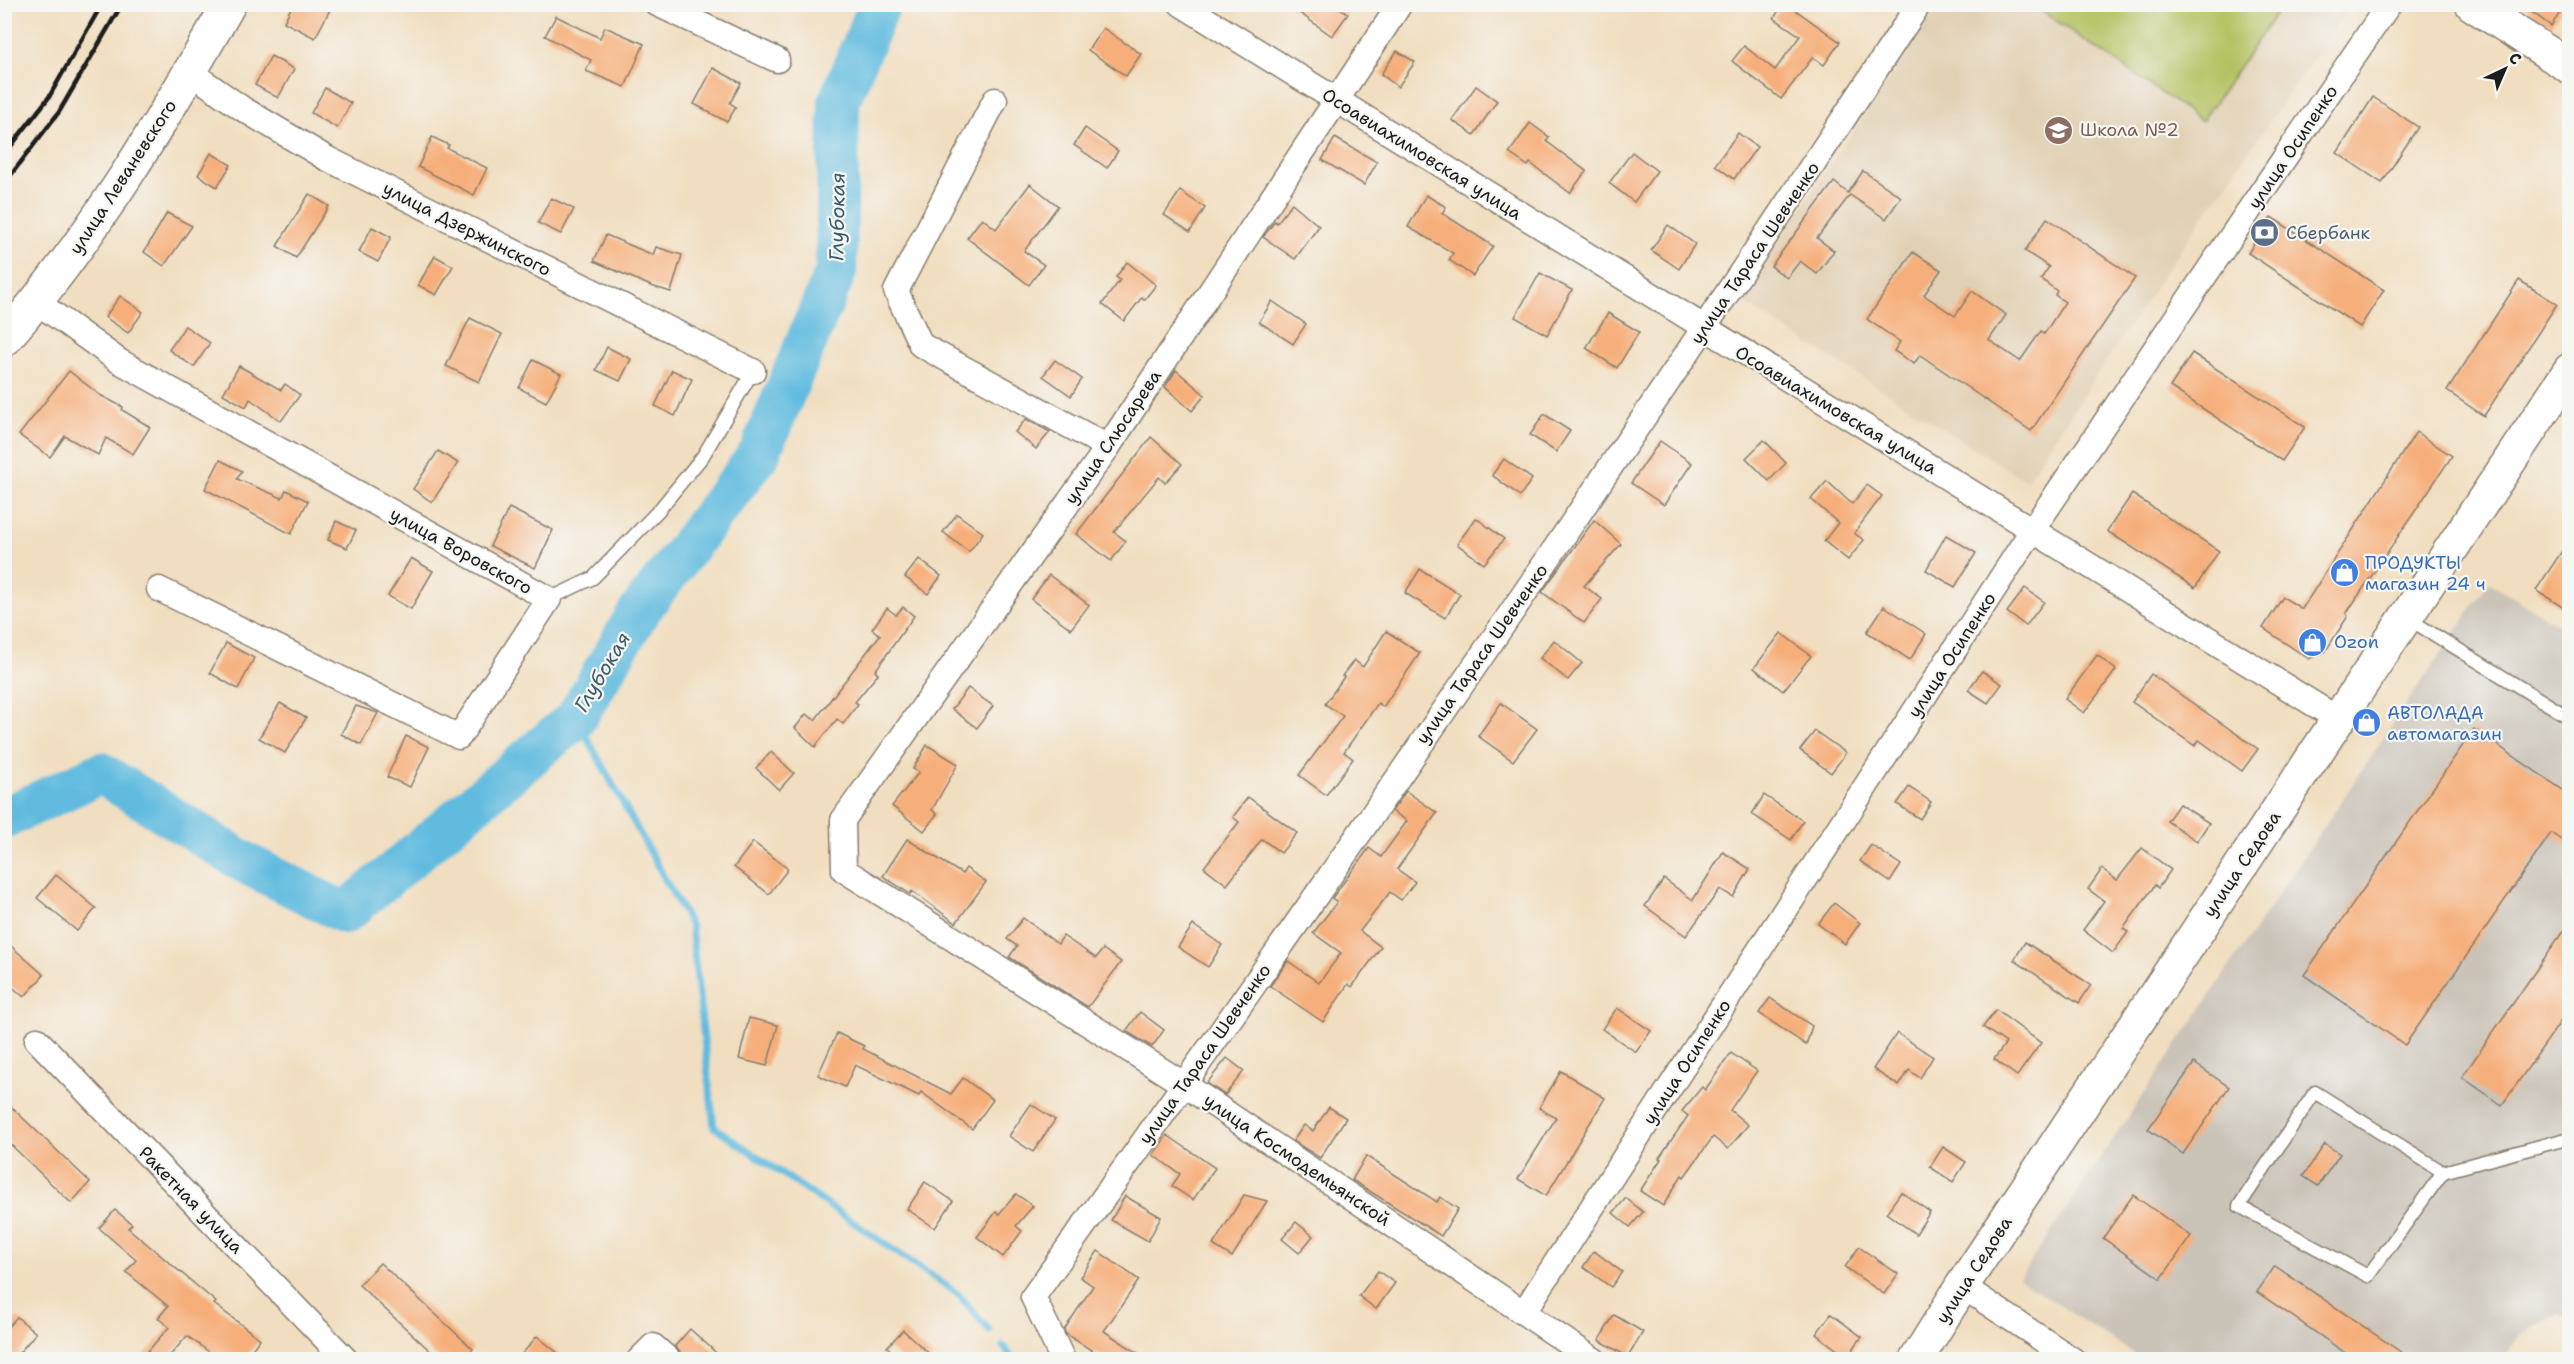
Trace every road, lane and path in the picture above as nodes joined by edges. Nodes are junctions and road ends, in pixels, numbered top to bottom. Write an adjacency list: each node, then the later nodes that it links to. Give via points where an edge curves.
1 (229, 4): 10 (main road, улица Леваневского)
2 (657, 4): 8 (street)
3 (1182, 4): 12 (street, Осоавиахимовская улица)
4 (1400, 4): 12 (street, улица Слюсарева)
5 (1919, 4): 14 (street, улица Тараса Шевченко)
6 (2389, 4): 19 (street, улица Осипенко)
7 (2472, 4): 9 (main road)
8 (777, 60)
9 (2570, 67)
10 (190, 72): 13 (main road, улица Леваневского, via 108,205); 17 (street, улица Дзержинского, via 326,158)
11 (995, 100): 18 (street, via 896,291 921,345)
12 (1336, 101): 14 (street, Осоавиахимовская улица); 18 (street, улица Слюсарева)
13 (37, 302): 15 (main road, улица Леваневского); 21 (street, улица Воровского, via 119,361)
14 (1705, 330): 19 (street, Осоавиахимовская улица); 27 (street, улица Тараса Шевченко)
15 (4, 340)
16 (2570, 370): 22 (main road, улица Седова)
17 (753, 371): 21 (lane, via 703,456 659,510 594,578)
18 (1108, 447): 25 (street, улица Слюсарева, via 843,820)
19 (2033, 530): 24 (street, Осоавиахимовская улица); 31 (street, улица Осипенко)
20 (159, 589): 21 (street, улица Воровского, via 459,737)
21 (549, 600)
22 (2406, 617): 23 (lane); 24 (main road, улица Седова)
23 (2570, 718)
24 (2338, 719): 30 (main road, улица Седова)
25 (844, 870): 27 (street, улица Космодемьянской)
26 (37, 1040): 32 (street, Ракетная улица)
27 (1185, 1086): 31 (street, улица Космодемьянской); 35 (street, улица Тараса Шевченко, via 1033,1297)
28 (2570, 1138): 29 (lane)
29 (2443, 1172): 29 (lane, via 2368,1276 2239,1206 2315,1092)
30 (1962, 1286): 37 (main road, улица Седова); 38 (street)
31 (1524, 1312): 36 (street, улица Космодемьянской)
32 (346, 1359)
33 (639, 1359): 34 (street, via 653,1346)
34 (669, 1359)
35 (1062, 1359)
36 (1594, 1359)
37 (1916, 1359)
38 (2073, 1359)

